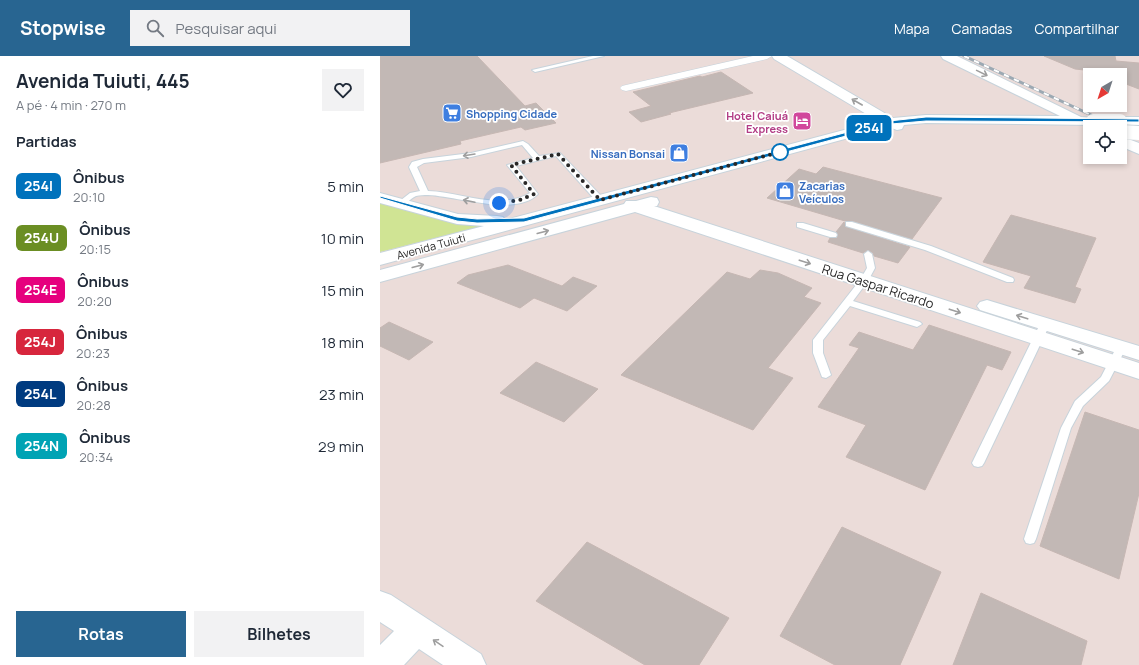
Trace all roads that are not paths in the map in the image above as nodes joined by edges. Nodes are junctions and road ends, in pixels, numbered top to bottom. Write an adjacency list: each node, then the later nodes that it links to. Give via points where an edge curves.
1 (601, 56): 5 (lane)
2 (767, 56): 6 (street)
3 (778, 56): 7 (main road, one-way to 3)
4 (947, 56): 8 (main road, one-way to 8)
5 (535, 70)
6 (626, 88)
7 (890, 122): 10 (main road, Avenida Tuiuti, via 926,119); 11 (main road); 19 (main road, Avenida Tuiuti)
8 (1083, 122)
9 (1083, 125): 10 (main road, Avenida Tuiuti)
10 (1002, 126): 11 (main road, Avenida Tuiuti)
11 (906, 131): 15 (main road, Avenida Tuiuti)
12 (1127, 143): 13 (main road)
13 (1139, 149)
14 (538, 159): 16 (lane, one-way to 16, via 523,143 471,155 423,161 413,167); 16 (lane, one-way to 16, via 511,165 534,194 520,200 484,203); 20 (lane, via 558,154)
15 (700, 188)
16 (425, 193): 21 (lane, via 416,194)
17 (671, 196): 19 (main road, Avenida Tuiuti)
18 (380, 198): 21 (main road)
19 (636, 198): 20 (main road, Avenida Tuiuti); 27 (main road, Rua Gaspar Ricardo, via 680,216); 28 (main road, Avenida Tuiuti, one-way to 19)
20 (600, 200): 22 (main road, Avenida Tuiuti)
21 (400, 204): 22 (main road, via 457,219)
22 (524, 220): 26 (main road, Avenida Tuiuti)
23 (849, 224): 29 (lane, via 880,236 928,248)
24 (800, 226): 25 (lane)
25 (833, 235)
26 (380, 259)
27 (868, 268): 30 (lane); 32 (main road, Rua Gaspar Ricardo)
28 (380, 276)
29 (1010, 280)
30 (848, 302): 31 (lane); 35 (lane, via 818,340 818,353)
31 (917, 324)
32 (1042, 331): 33 (main road, Rua Gaspar Ricardo); 36 (lane)
33 (1125, 355): 34 (main road, Rua Gaspar Ricardo); 37 (lane, via 1079,404 1066,428)
34 (1139, 371)
35 (826, 374)
36 (978, 463)
37 (1030, 538)
38 (380, 605): 39 (main road)
39 (417, 629): 40 (main road); 41 (main road, one-way to 39)
40 (387, 661)
41 (470, 665)

